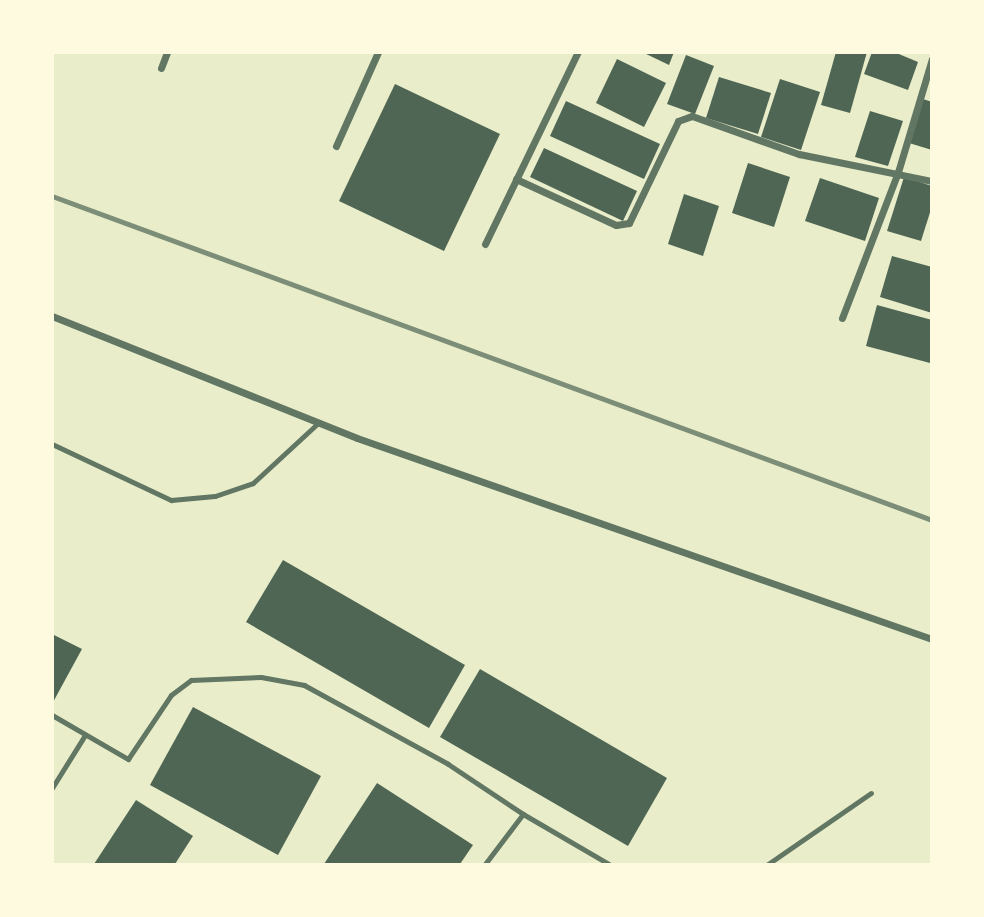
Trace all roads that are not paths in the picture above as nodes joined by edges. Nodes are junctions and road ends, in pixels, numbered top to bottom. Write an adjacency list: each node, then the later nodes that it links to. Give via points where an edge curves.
1 (167, 52): 5 (street)
2 (378, 52): 6 (street)
3 (578, 52): 8 (street)
4 (932, 59): 7 (street)
5 (161, 68)
6 (336, 146)
7 (898, 172): 8 (street, via 799,153 692,116 678,121 629,223 617,225); 9 (street); 12 (street)
8 (516, 179): 10 (street)
9 (932, 181)
10 (485, 244)
11 (52, 316): 13 (street)
12 (842, 318)
13 (319, 422): 14 (lane, via 253,483 215,496 172,500); 15 (street)
14 (52, 444)
15 (932, 639)
16 (52, 715): 17 (lane)
17 (85, 735): 18 (lane); 20 (lane, via 128,759 171,695 191,680 261,677 304,685 448,764)
18 (52, 788)
19 (871, 793): 23 (lane)
20 (523, 814): 21 (lane); 22 (lane)
21 (485, 864)
22 (609, 864)
23 (768, 864)

